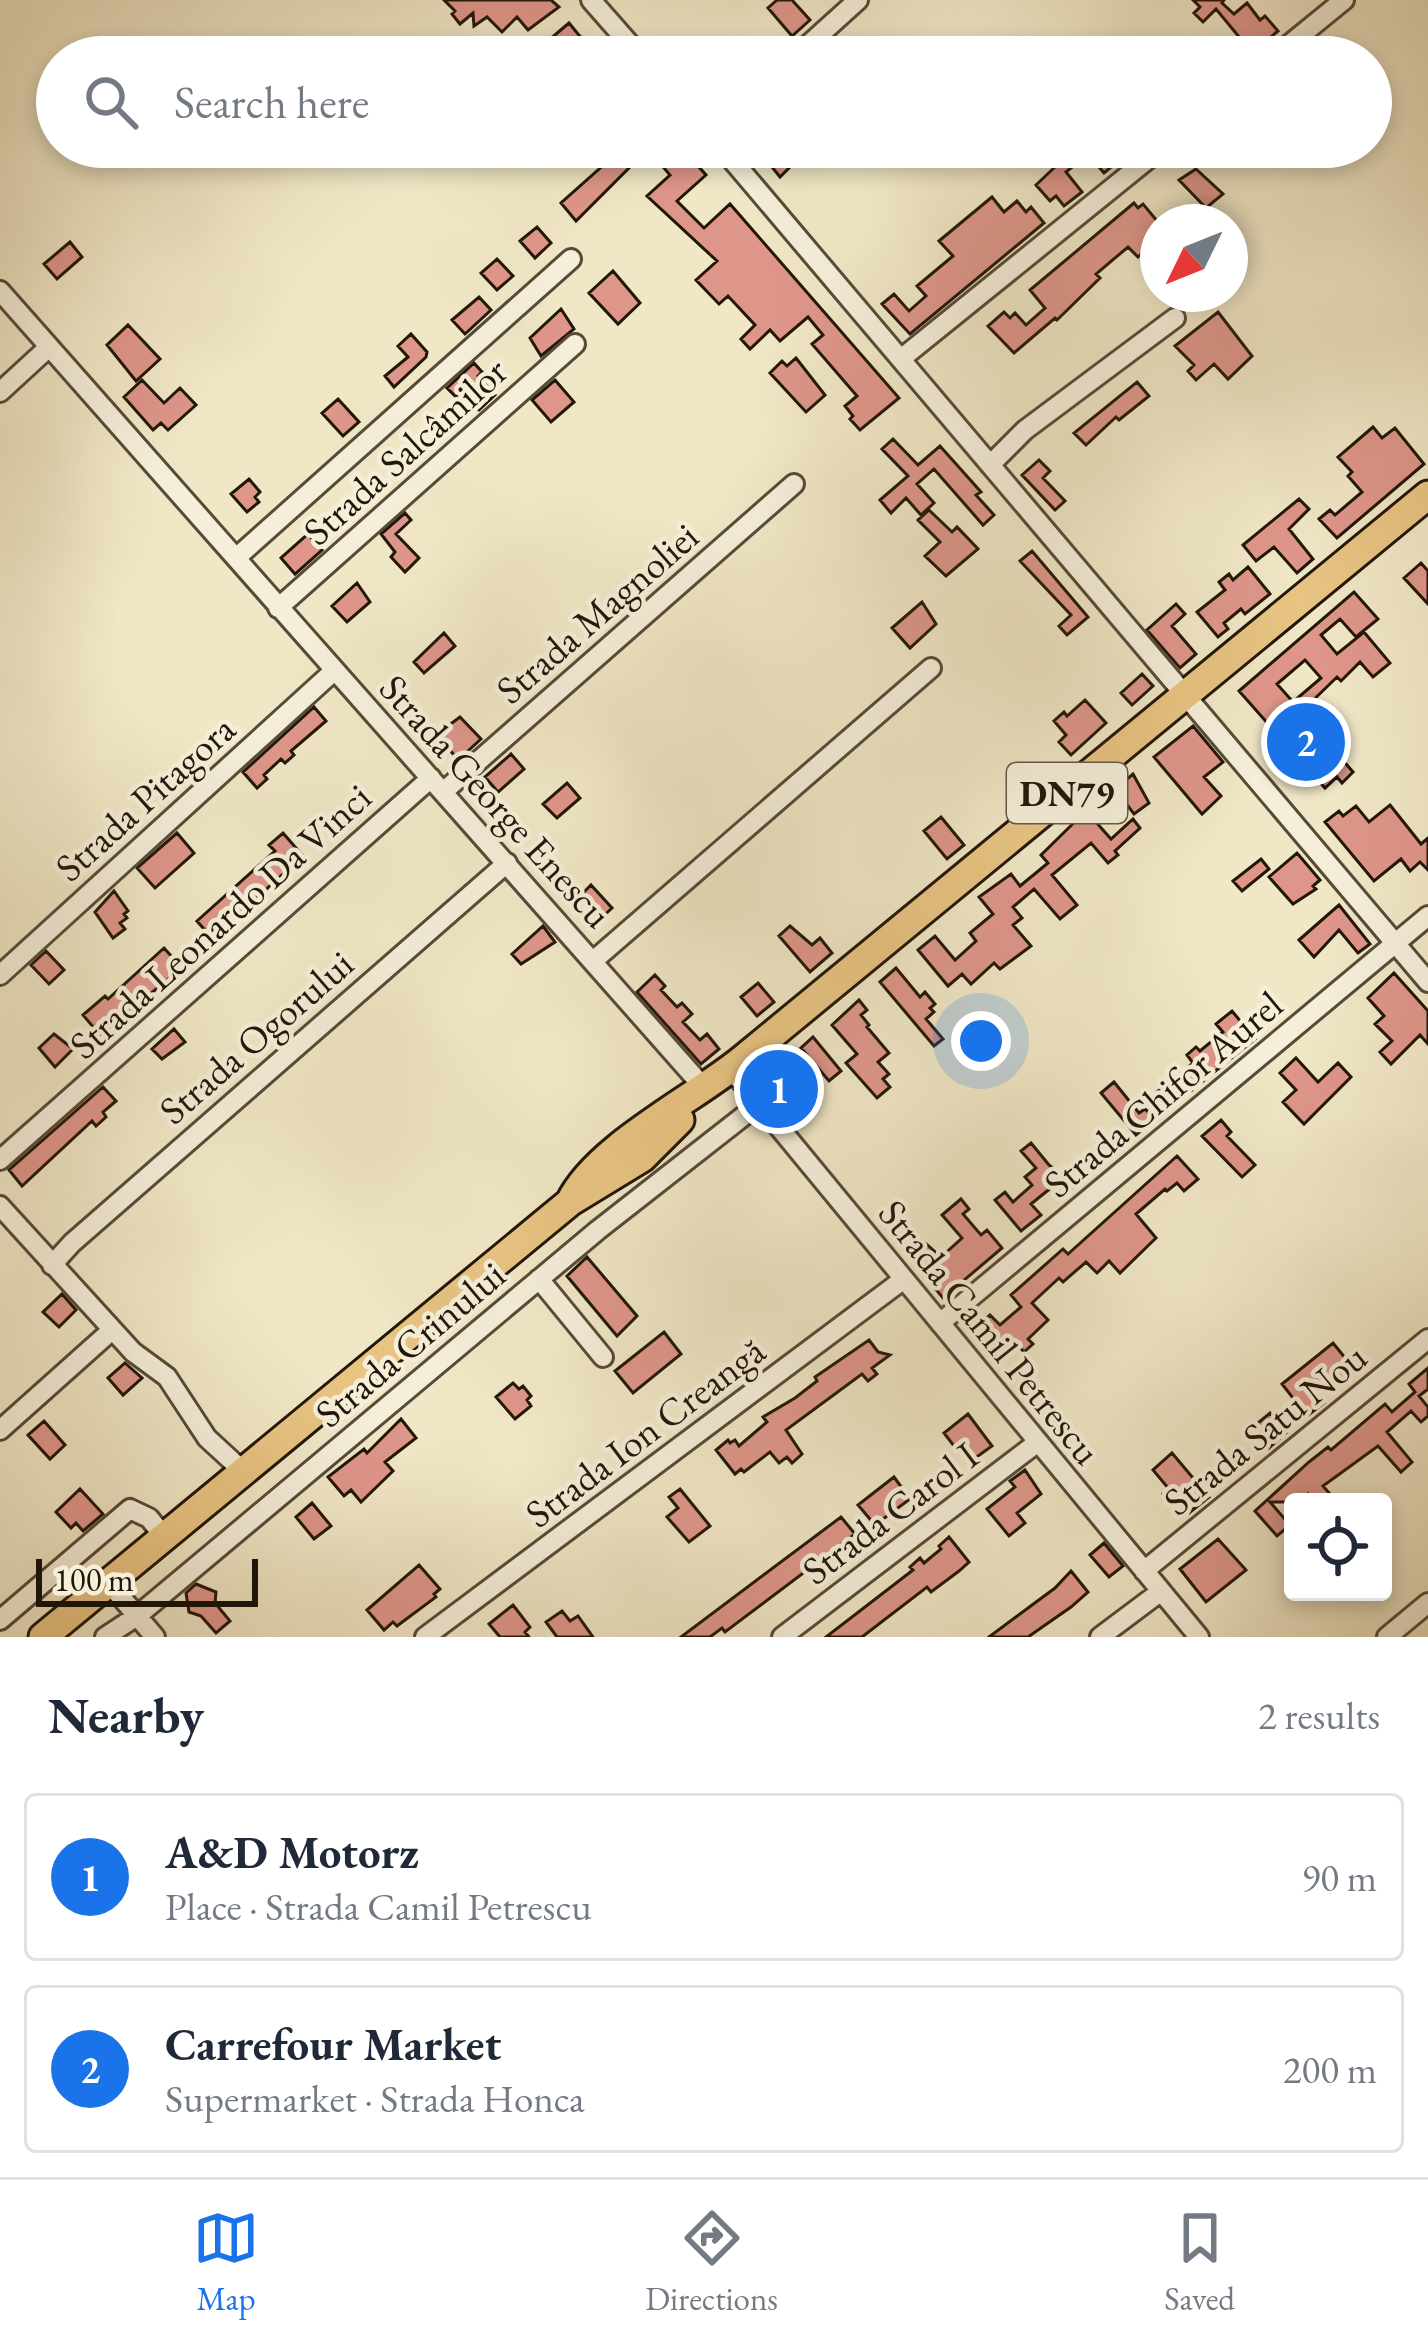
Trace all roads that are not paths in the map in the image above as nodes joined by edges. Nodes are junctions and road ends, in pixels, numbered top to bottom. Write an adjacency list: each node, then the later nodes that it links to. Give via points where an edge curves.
1 (591, 0): 4 (street)
2 (858, 0): 5 (street)
3 (1344, 0): 6 (street)
4 (623, 36)
5 (818, 36)
6 (1300, 36)
7 (739, 168): 14 (street)
8 (1137, 168): 14 (street)
9 (571, 259): 19 (street)
10 (0, 291): 13 (street, Strada George Enescu)
11 (1175, 318): 16 (street)
12 (575, 344): 20 (street, Strada Salcâmilor)
13 (49, 347): 15 (street); 19 (street, Strada George Enescu)
14 (902, 358): 16 (street)
15 (0, 392)
16 (990, 465): 23 (street)
17 (794, 484): 24 (street, Strada Magnoliei)
18 (1428, 496): 23 (highway, DN79)
19 (236, 558): 20 (street, Strada George Enescu)
20 (278, 608): 22 (street, Strada George Enescu)
21 (931, 668): 28 (street)
22 (335, 670): 24 (street, Strada George Enescu); 29 (street, Strada Pitagora)
23 (1187, 694): 27 (street); 31 (highway, DN79)
24 (437, 785): 25 (street, Strada George Enescu); 34 (street, Strada Leonardo Da Vinci)
25 (507, 863): 28 (street, Strada George Enescu); 38 (street, Strada Ogorului)
26 (1428, 916): 27 (street, Strada Chifor Aurel)
27 (1395, 943): 30 (street); 41 (street, Strada Chifor Aurel)
28 (593, 961): 32 (street, Strada George Enescu)
29 (0, 975)
30 (1428, 982)
31 (730, 1069): 32 (highway, DN79); 33 (street, Strada Camil Petrescu)
32 (705, 1089): 35 (highway, DN79, via 606,1160)
33 (759, 1104): 37 (street, Strada Crinului); 40 (street, Strada Camil Petrescu)
34 (0, 1160)
35 (570, 1202): 37 (street); 47 (highway, DN79)
36 (0, 1206): 38 (street)
37 (598, 1230): 39 (street, Strada Crinului)
38 (52, 1264): 42 (street)
39 (539, 1279): 44 (street); 53 (street, Strada Crinului)
40 (904, 1280): 41 (street, Strada Camil Petrescu); 58 (street, Strada Ion Creangă)
41 (940, 1323): 46 (street, Strada Camil Petrescu)
42 (112, 1330): 45 (street); 47 (street, via 166,1377 208,1438)
43 (1428, 1339): 49 (street, Strada Satu Nou)
44 (603, 1358)
45 (0, 1430)
46 (1038, 1442): 49 (street, Strada Camil Petrescu); 59 (street, Strada Carol I)
47 (244, 1472): 48 (highway, DN79)
48 (163, 1535): 50 (highway, DN79); 54 (street, via 130,1509)
49 (1144, 1570): 51 (street, Strada Camil Petrescu)
50 (109, 1583): 53 (street); 55 (highway, DN79)
51 (1160, 1592): 60 (street); 61 (street, Strada Camil Petrescu)
52 (1428, 1603): 62 (street)
53 (137, 1616): 56 (street, Strada Crinului); 57 (street)
54 (0, 1621)
55 (43, 1637)
56 (105, 1637)
57 (155, 1637)
58 (425, 1637)
59 (782, 1637)
60 (1100, 1637)
61 (1199, 1637)
62 (1387, 1637)

